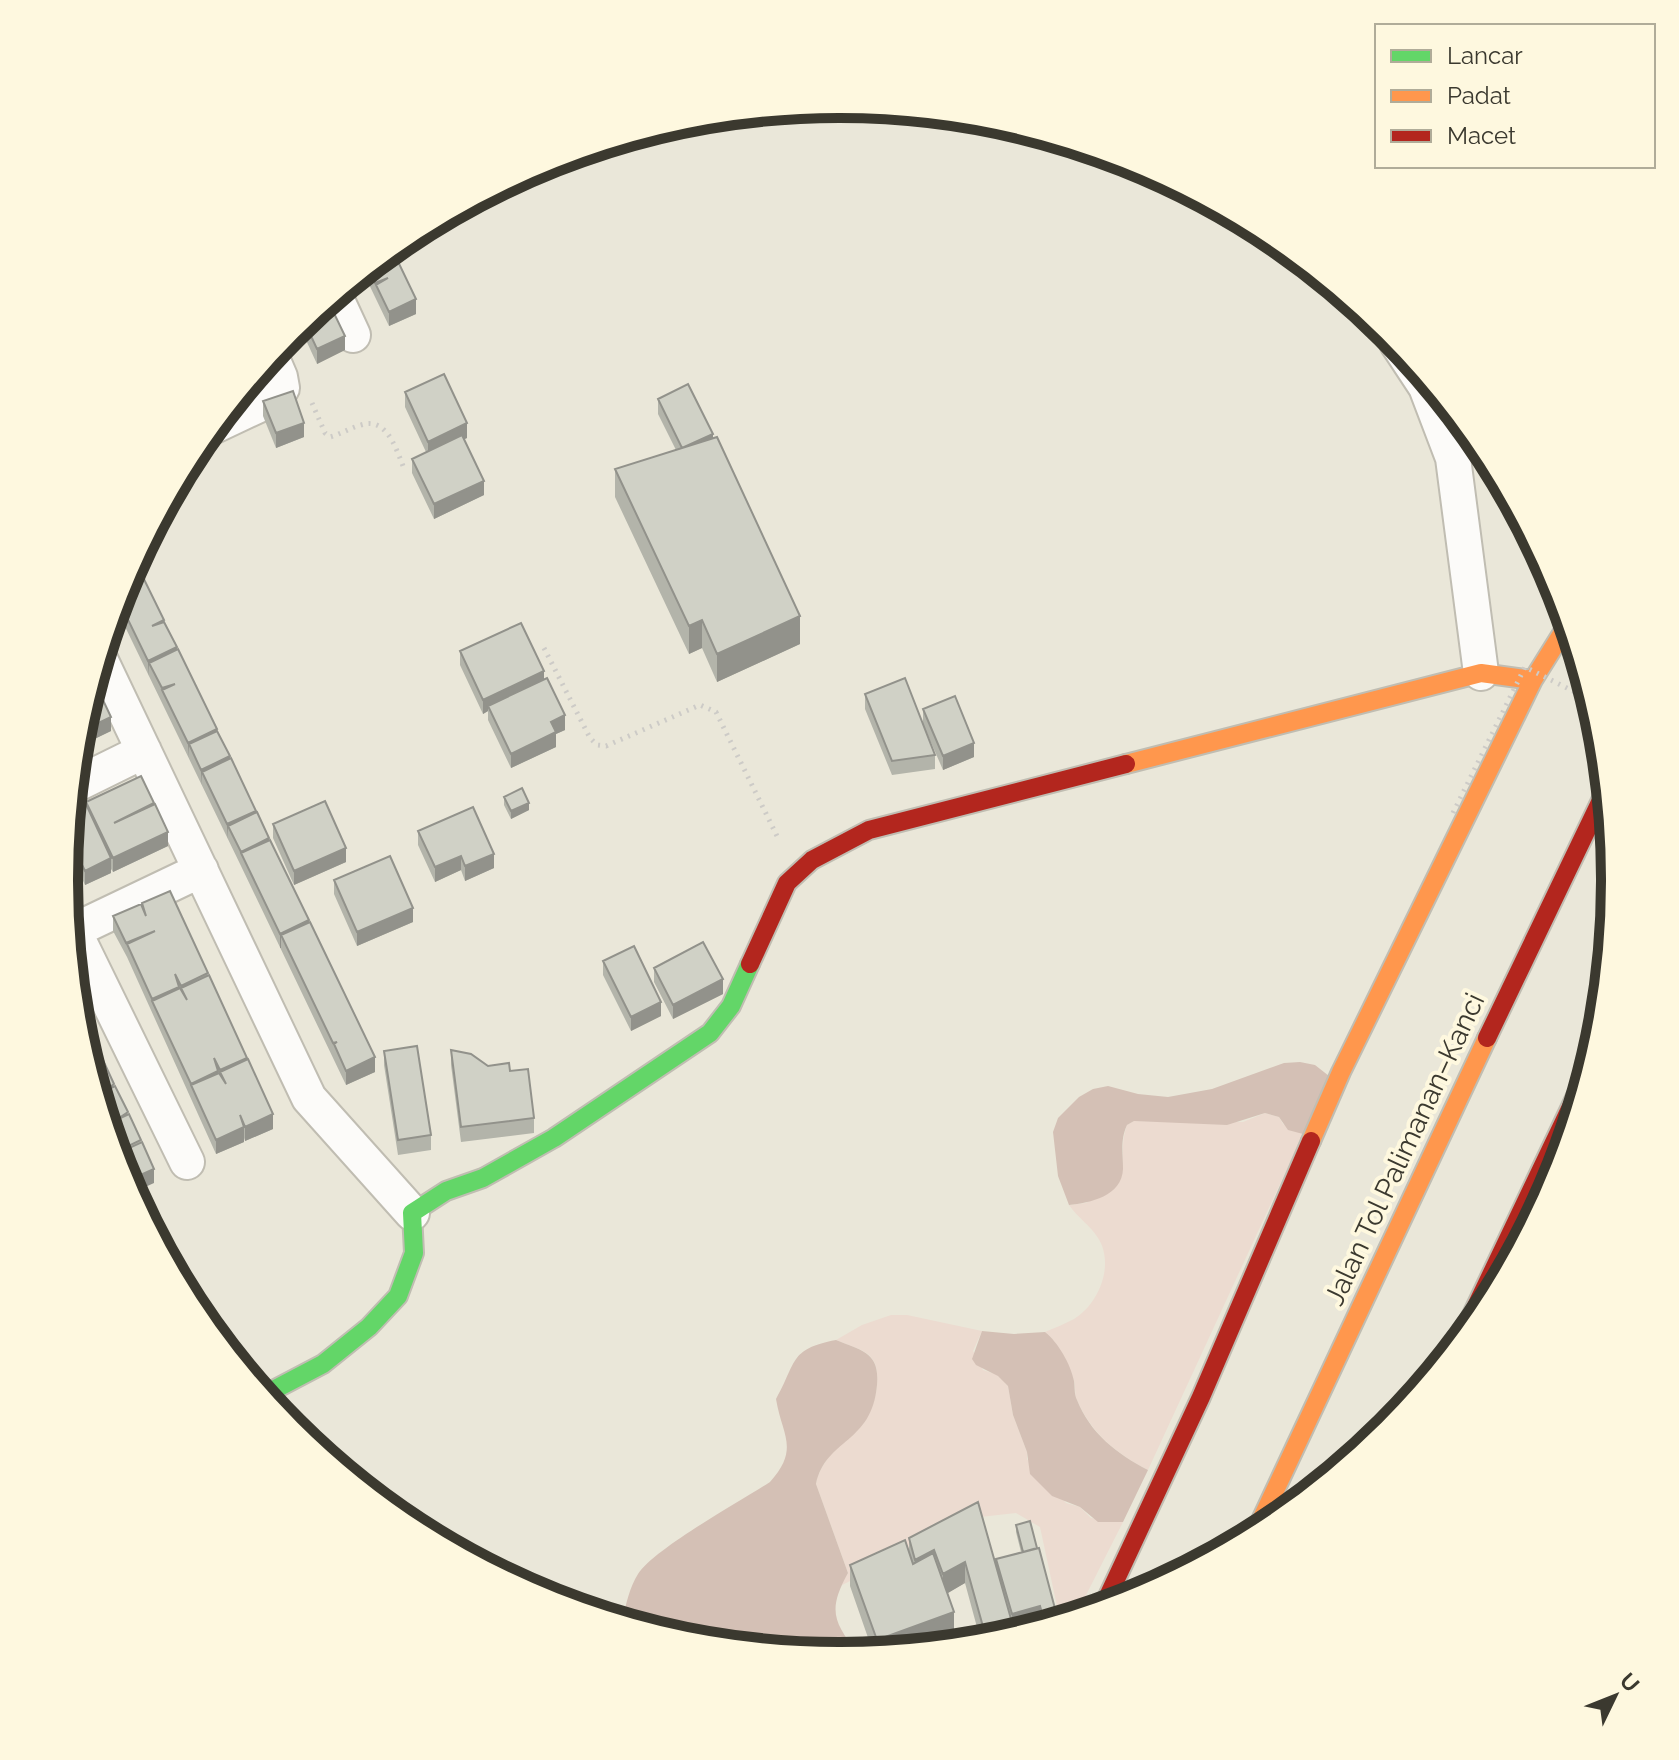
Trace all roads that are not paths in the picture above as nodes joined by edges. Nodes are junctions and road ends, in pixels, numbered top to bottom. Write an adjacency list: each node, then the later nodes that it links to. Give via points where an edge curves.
1 (339, 305): 2 (street)
2 (353, 335)
3 (275, 369): 5 (street, via 282,388 276,397)
4 (1431, 401): 8 (street, via 1453,458)
5 (235, 416)
6 (1561, 635): 9 (main road)
7 (107, 673): 10 (street)
8 (1481, 673): 9 (main road); 18 (main road, via 869,830 812,860 787,883 731,1006 710,1033 554,1138)
9 (1533, 680): 22 (main road, via 1341,1072)
10 (144, 751): 11 (street); 13 (street)
11 (85, 780)
12 (1597, 809): 21 (main road, Jalan Tol Palimanan–Kanci)
13 (201, 870): 14 (street); 18 (street, via 309,1098)
14 (80, 928)
15 (82, 953): 17 (street)
16 (1555, 1140): 19 (main road)
17 (187, 1162)
18 (412, 1213): 20 (main road, via 414,1253 398,1296 323,1364)
19 (1493, 1271)
20 (274, 1390)
21 (1265, 1512)
22 (1110, 1592)

